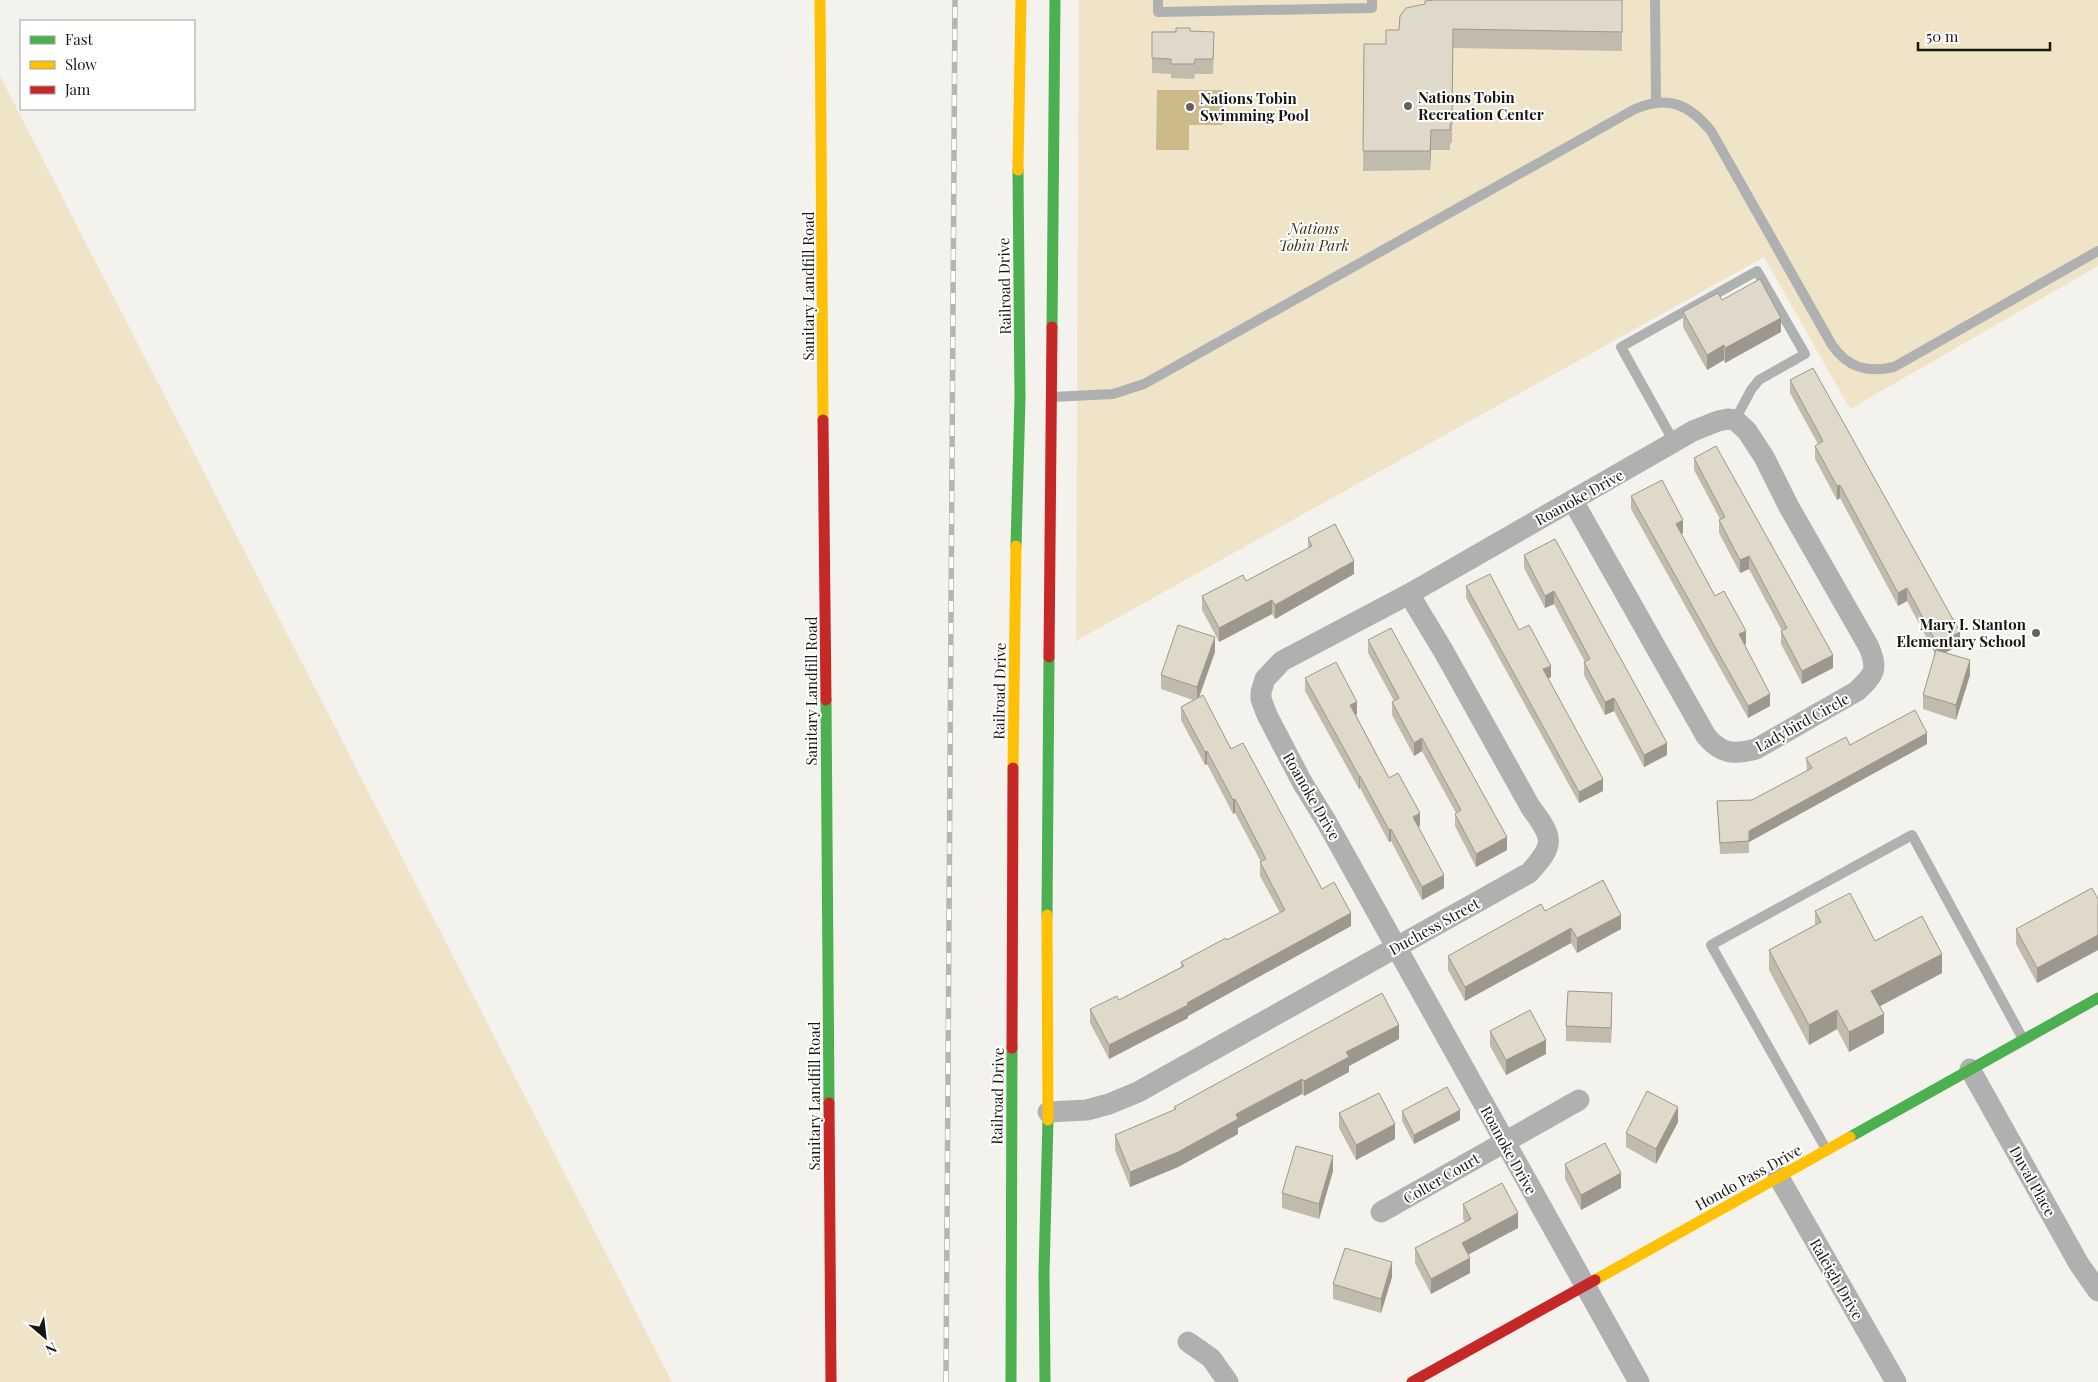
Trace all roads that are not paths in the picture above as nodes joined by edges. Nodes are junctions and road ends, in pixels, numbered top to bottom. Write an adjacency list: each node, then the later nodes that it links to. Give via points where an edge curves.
1 (820, 0): 28 (main road, Sanitary Landfill Road)
2 (1021, 0): 10 (main road, Railroad Drive, via 1018,155)
3 (1055, 0): 9 (main road)
4 (1158, 0): 5 (lane, via 1158,12 1372,8)
5 (1372, 0)
6 (1655, 0): 7 (lane)
7 (1656, 102): 8 (lane, via 1669,102 1684,108 1711,131 1832,345 1842,358 1856,367 1874,370 1894,367); 9 (lane, via 1635,109 1144,384 1113,394)
8 (2098, 251)
9 (1052, 397): 10 (main road); 20 (main road)
10 (1028, 398): 29 (main road, Railroad Drive, via 1013,678)
11 (1735, 420): 12 (street, Roanoke Drive, via 1718,421); 12 (lane, via 1759,380 1805,354 1757,270 1621,347); 13 (street, Ladybird Circle, via 1747,431 1764,457 1869,647 1876,669 1857,691 1756,749 1724,752 1706,736)
12 (1674, 442): 13 (street, Roanoke Drive)
13 (1573, 501): 14 (street, Roanoke Drive)
14 (1409, 594): 15 (street, Roanoke Drive, via 1282,661 1265,680 1261,692 1267,715); 15 (street, Duchess Street, via 1549,838 1544,858 1529,873)
15 (1396, 947): 20 (street, Duchess Street, via 1138,1092 1087,1110); 21 (street, Roanoke Drive)
16 (2098, 998): 17 (main road, Hondo Pass Drive)
17 (2023, 1040): 18 (main road, Hondo Pass Drive); 22 (lane, via 1912,835 1711,945)
18 (1970, 1069): 22 (main road, Hondo Pass Drive); 26 (street, Duval Place, via 2079,1264)
19 (1579, 1100): 21 (street, Colter Court)
20 (1048, 1112): 30 (main road)
21 (1504, 1142): 24 (street, Colter Court); 25 (street, Roanoke Drive)
22 (1826, 1150): 23 (main road, Hondo Pass Drive)
23 (1778, 1176): 25 (main road, Hondo Pass Drive); 34 (street, Raleigh Drive)
24 (1381, 1212)
25 (1584, 1285): 32 (main road, Hondo Pass Drive); 33 (street, Roanoke Drive)
26 (2098, 1291)
27 (1188, 1342): 31 (street, via 1212,1358)
28 (831, 1382)
29 (1011, 1382)
30 (1045, 1382)
31 (1228, 1382)
32 (1412, 1382)
33 (1639, 1382)
34 (1896, 1382)

